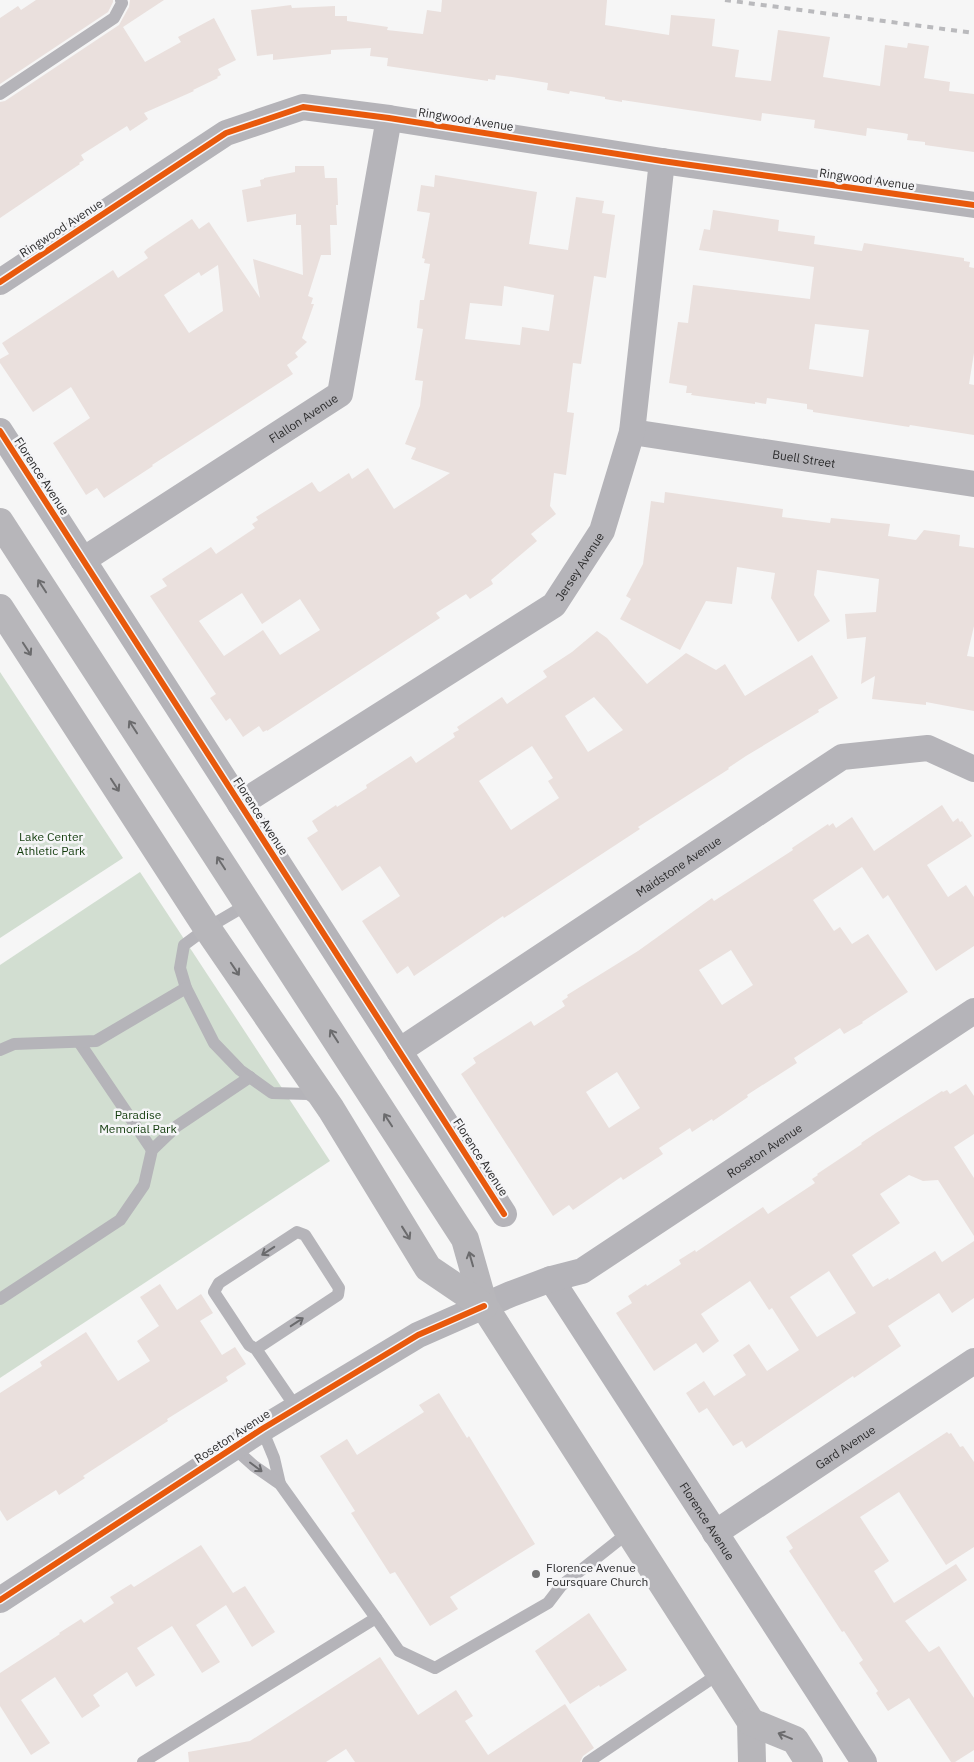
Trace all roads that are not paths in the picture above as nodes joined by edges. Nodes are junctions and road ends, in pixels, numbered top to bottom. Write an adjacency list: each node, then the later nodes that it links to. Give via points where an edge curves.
1 (121, 0): 2 (lane, via 114,18)
2 (0, 94)
3 (389, 118): 4 (street, Ringwood Avenue); 6 (street, Ringwood Avenue, via 303,107 226,133); 11 (street, Flallon Avenue, via 340,394)
4 (662, 161): 5 (street, Ringwood Avenue); 8 (street, Jersey Avenue)
5 (974, 206)
6 (0, 282)
7 (0, 432): 11 (street, Florence Avenue)
8 (632, 432): 9 (street, Buell Street); 14 (street, Jersey Avenue, via 602,531 554,605)
9 (974, 484)
10 (0, 522): 15 (main road, one-way to 10)
11 (83, 560): 14 (street, Florence Avenue)
12 (0, 608): 16 (main road, one-way to 16)
13 (974, 769): 21 (street, Maidstone Avenue, via 928,748 842,757)
14 (240, 804): 21 (street, Florence Avenue)
15 (248, 904): 16 (lane); 28 (main road, one-way to 15, via 465,1239)
16 (208, 928): 17 (lane, via 184,945 180,968); 23 (main road, one-way to 23)
17 (186, 988): 19 (lane, via 96,1041); 22 (lane, via 214,1043)
18 (974, 1011): 26 (street, Roseton Avenue, via 582,1271)
19 (80, 1042): 20 (lane, via 14,1044); 24 (lane)
20 (0, 1050)
21 (399, 1051): 25 (street, Florence Avenue)
22 (250, 1077): 23 (lane, via 272,1093 308,1094); 24 (lane, via 177,1126)
23 (331, 1109): 28 (main road, one-way to 28, via 428,1268)
24 (152, 1150): 27 (lane, via 144,1185 120,1220)
25 (504, 1214)
26 (550, 1279): 28 (street, Roseton Avenue); 36 (street, Florence Avenue)
27 (0, 1300)
28 (484, 1306): 31 (street, Roseton Avenue, via 418,1335); 35 (main road)
29 (256, 1349): 29 (lane, one-way to 29, via 338,1296 339,1288 305,1234 297,1232 219,1284 214,1292 249,1345); 31 (lane)
30 (973, 1365): 36 (street, Gard Avenue)
31 (297, 1409): 32 (street, Roseton Avenue)
32 (262, 1429): 33 (street, Roseton Avenue); 34 (lane)
33 (234, 1448): 34 (lane, one-way to 34); 37 (street, Roseton Avenue)
34 (280, 1484): 38 (lane)
35 (630, 1532): 38 (lane, via 561,1586 548,1603 435,1668 399,1651); 39 (main road)
36 (715, 1533): 45 (street, Florence Avenue)
37 (0, 1600)
38 (376, 1618): 41 (lane)
39 (720, 1673): 40 (main road); 42 (lane)
40 (751, 1722): 43 (main road); 44 (main road, one-way to 40, via 795,1740)
41 (143, 1762)
42 (588, 1762)
43 (752, 1762)
44 (809, 1762)
45 (864, 1762)

